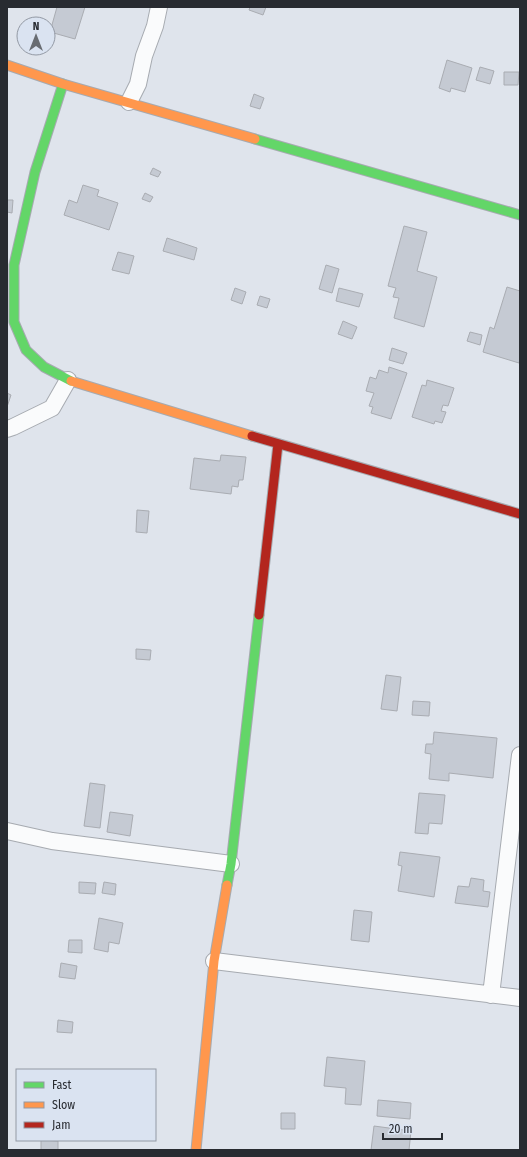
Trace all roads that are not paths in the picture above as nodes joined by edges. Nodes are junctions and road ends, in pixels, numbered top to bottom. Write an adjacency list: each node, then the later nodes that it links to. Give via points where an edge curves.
1 (159, 7): 4 (street, via 138,84)
2 (7, 65): 3 (street)
3 (63, 84): 4 (street); 6 (street, via 35,172 14,265 14,322 26,350 44,367)
4 (129, 102): 5 (street)
5 (520, 215)
6 (68, 380): 7 (street, via 52,408); 8 (street)
7 (7, 429)
8 (278, 444): 9 (street); 12 (street)
9 (520, 514)
10 (520, 755): 14 (street)
11 (7, 831): 12 (street, via 52,841)
12 (231, 864): 13 (street)
13 (214, 961): 14 (street); 16 (street)
14 (491, 995): 15 (street)
15 (520, 998)
16 (196, 1150)

